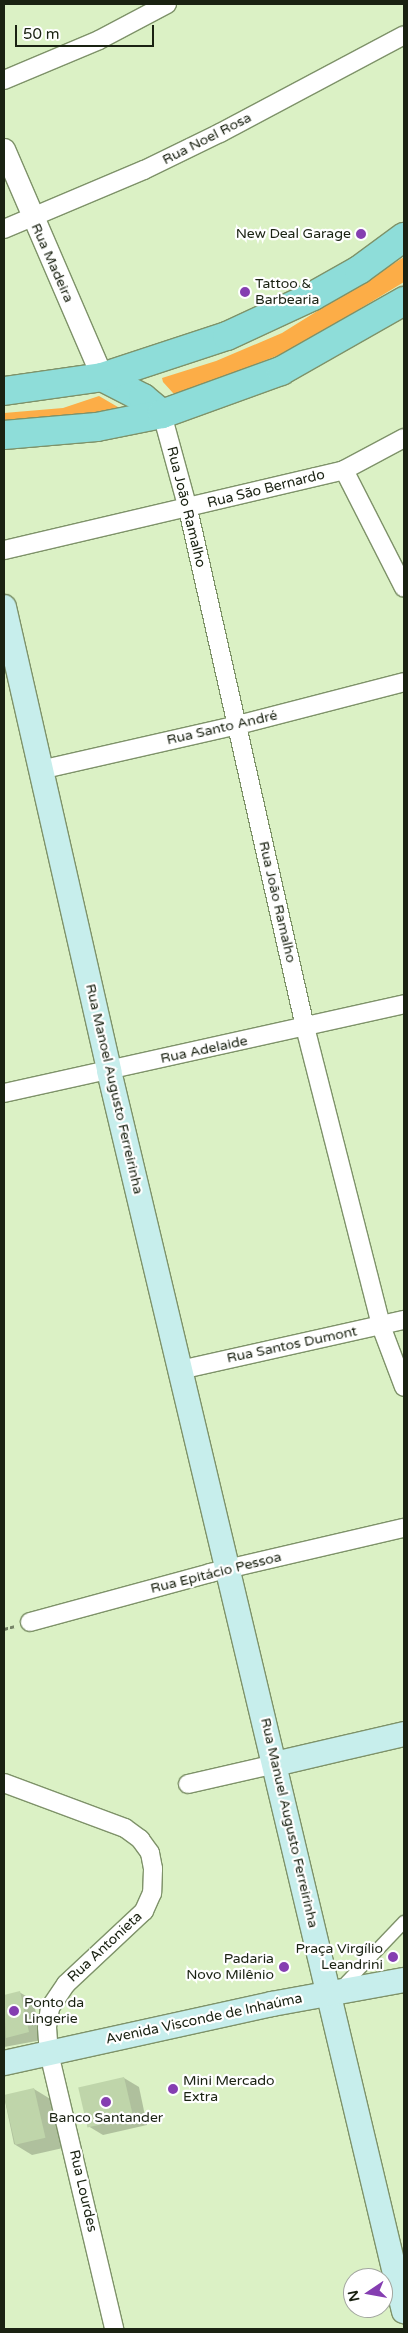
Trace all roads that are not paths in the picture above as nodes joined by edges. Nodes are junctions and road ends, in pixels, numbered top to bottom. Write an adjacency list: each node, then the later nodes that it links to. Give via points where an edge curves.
1 (167, 4): 3 (street, via 99,40)
2 (404, 35): 5 (street, Rua Noel Rosa, via 220,133)
3 (4, 80)
4 (4, 149): 5 (street, Rua Madeira)
5 (32, 218): 6 (street, Rua Noel Rosa); 9 (street, Rua Madeira)
6 (4, 228)
7 (404, 237): 9 (main road, via 359,270 313,296 227,336)
8 (404, 301): 11 (main road, via 281,371)
9 (102, 377): 10 (main road); 11 (main road, via 143,398)
10 (4, 391)
11 (162, 414): 12 (main road, via 97,427); 15 (street, Rua João Ramalho)
12 (4, 435)
13 (404, 438): 14 (street, Rua São Bernardo)
14 (344, 470): 15 (street, Rua São Bernardo); 17 (street)
15 (188, 508): 16 (street, Rua São Bernardo); 20 (street, Rua João Ramalho)
16 (4, 550)
17 (404, 588)
18 (4, 607): 21 (main road, Rua Manoel Augusto Ferreirinha)
19 (404, 682): 20 (street, Rua Santo André)
20 (238, 726): 21 (street, Rua Santo André); 23 (street, Rua João Ramalho)
21 (40, 770): 24 (main road, Rua Manoel Augusto Ferreirinha)
22 (404, 1004): 23 (street, Rua Adelaide)
23 (305, 1027): 24 (street, Rua Adelaide); 27 (street, Rua João Ramalho)
24 (109, 1070): 25 (street, Rua Adelaide); 28 (main road, Rua Manoel Augusto Ferreirinha)
25 (4, 1093)
26 (404, 1320): 27 (street, Rua Santos Dumont)
27 (381, 1326): 28 (street, Rua Santos Dumont); 29 (street, Rua João Ramalho)
28 (180, 1370): 31 (main road, Rua Manoel Augusto Ferreirinha)
29 (404, 1387)
30 (404, 1528): 31 (street, Rua Epitácio Pessoa)
31 (228, 1569): 32 (street, Rua Epitácio Pessoa); 34 (main road, Rua Manuel Augusto Ferreirinha)
32 (30, 1622)
33 (404, 1734): 34 (main road)
34 (276, 1764): 36 (street); 39 (main road, Rua Manuel Augusto Ferreirinha)
35 (4, 1783): 40 (street, Rua Antonieta, via 125,1828 140,1839 150,1853 153,1869 152,1893 144,1911 66,1984 50,2008)
36 (188, 1784)
37 (404, 1922): 39 (street)
38 (404, 1980): 39 (main road, Avenida Visconde de Inhaúma)
39 (333, 1992): 40 (main road, Avenida Visconde de Inhaúma); 42 (main road, Rua Manuel Augusto Ferreirinha)
40 (49, 2053): 41 (main road, Avenida Visconde de Inhaúma); 43 (street, Rua Lourdes)
41 (4, 2063)
42 (404, 2312)
43 (114, 2329)

